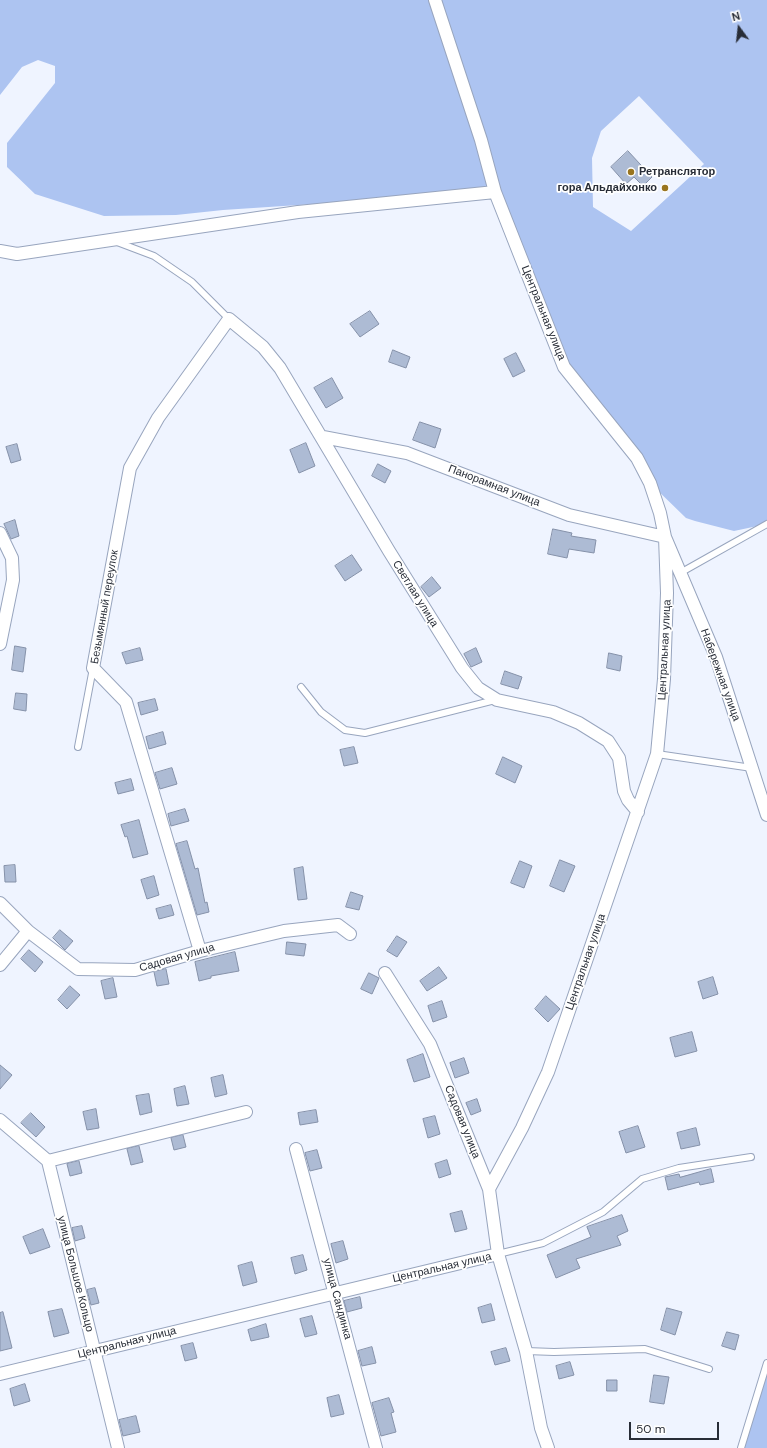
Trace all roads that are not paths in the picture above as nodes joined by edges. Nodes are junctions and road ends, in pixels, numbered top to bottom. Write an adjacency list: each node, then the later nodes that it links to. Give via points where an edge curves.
1 (435, 0): 2 (street, Центральная улица, via 481,140)
2 (495, 192): 3 (street, via 298,212); 9 (street, Центральная улица, via 564,367 636,458 650,483)
3 (110, 239): 4 (street, via 17,254); 5 (lane, via 154,256 192,282)
4 (0, 251)
5 (229, 319): 6 (street, Светлая улица, via 263,346 280,368); 12 (street, Безымянный переулок, via 158,418 130,468)
6 (322, 437): 9 (street, Панорамная улица, via 407,453 569,515); 14 (street, Светлая улица, via 462,668 478,688)
7 (767, 524): 10 (lane)
8 (0, 533): 11 (street, via 12,558 13,580)
9 (665, 537): 10 (street, Набережная улица); 16 (street, Центральная улица, via 666,640)
10 (680, 573): 17 (street, Набережная улица, via 716,657)
11 (0, 644)
12 (93, 668): 15 (lane); 23 (street, Безымянный переулок, via 126,702)
13 (301, 687): 14 (lane, via 320,712 345,730 365,734)
14 (497, 700): 18 (street, Светлая улица, via 553,712 608,741 619,758 624,791)
15 (78, 747)
16 (657, 754): 17 (lane); 18 (street, Центральная улица)
17 (753, 768): 19 (street, Набережная улица)
18 (638, 812): 31 (street, Центральная улица, via 548,1072)
19 (767, 816)
20 (0, 903): 21 (street, Садовая улица)
21 (28, 931): 23 (street, Садовая улица, via 78,969 135,970); 24 (street)
22 (350, 934): 23 (street, Садовая улица, via 338,925 284,931)
23 (200, 951)
24 (0, 965)
25 (385, 973): 31 (street, Садовая улица, via 430,1044)
26 (246, 1112): 30 (street)
27 (0, 1120): 30 (street)
28 (296, 1149): 33 (street, улица Сандинка)
29 (751, 1157): 32 (lane, via 679,1168 642,1180 603,1212 543,1243)
30 (48, 1161): 35 (street, улица Большое Кольцо)
31 (489, 1189): 32 (street, Центральная улица)
32 (498, 1254): 33 (street, Центральная улица); 34 (street)
33 (335, 1292): 35 (street, Центральная улица); 40 (street, улица Сандинка)
34 (526, 1350): 37 (lane, via 554,1352 645,1348); 41 (street, via 541,1428)
35 (94, 1351): 38 (street, Центральная улица); 39 (street, улица Большое Кольцо)
36 (767, 1363): 42 (lane)
37 (709, 1369)
38 (0, 1374)
39 (118, 1448)
40 (376, 1448)
41 (548, 1448)
42 (741, 1448)

